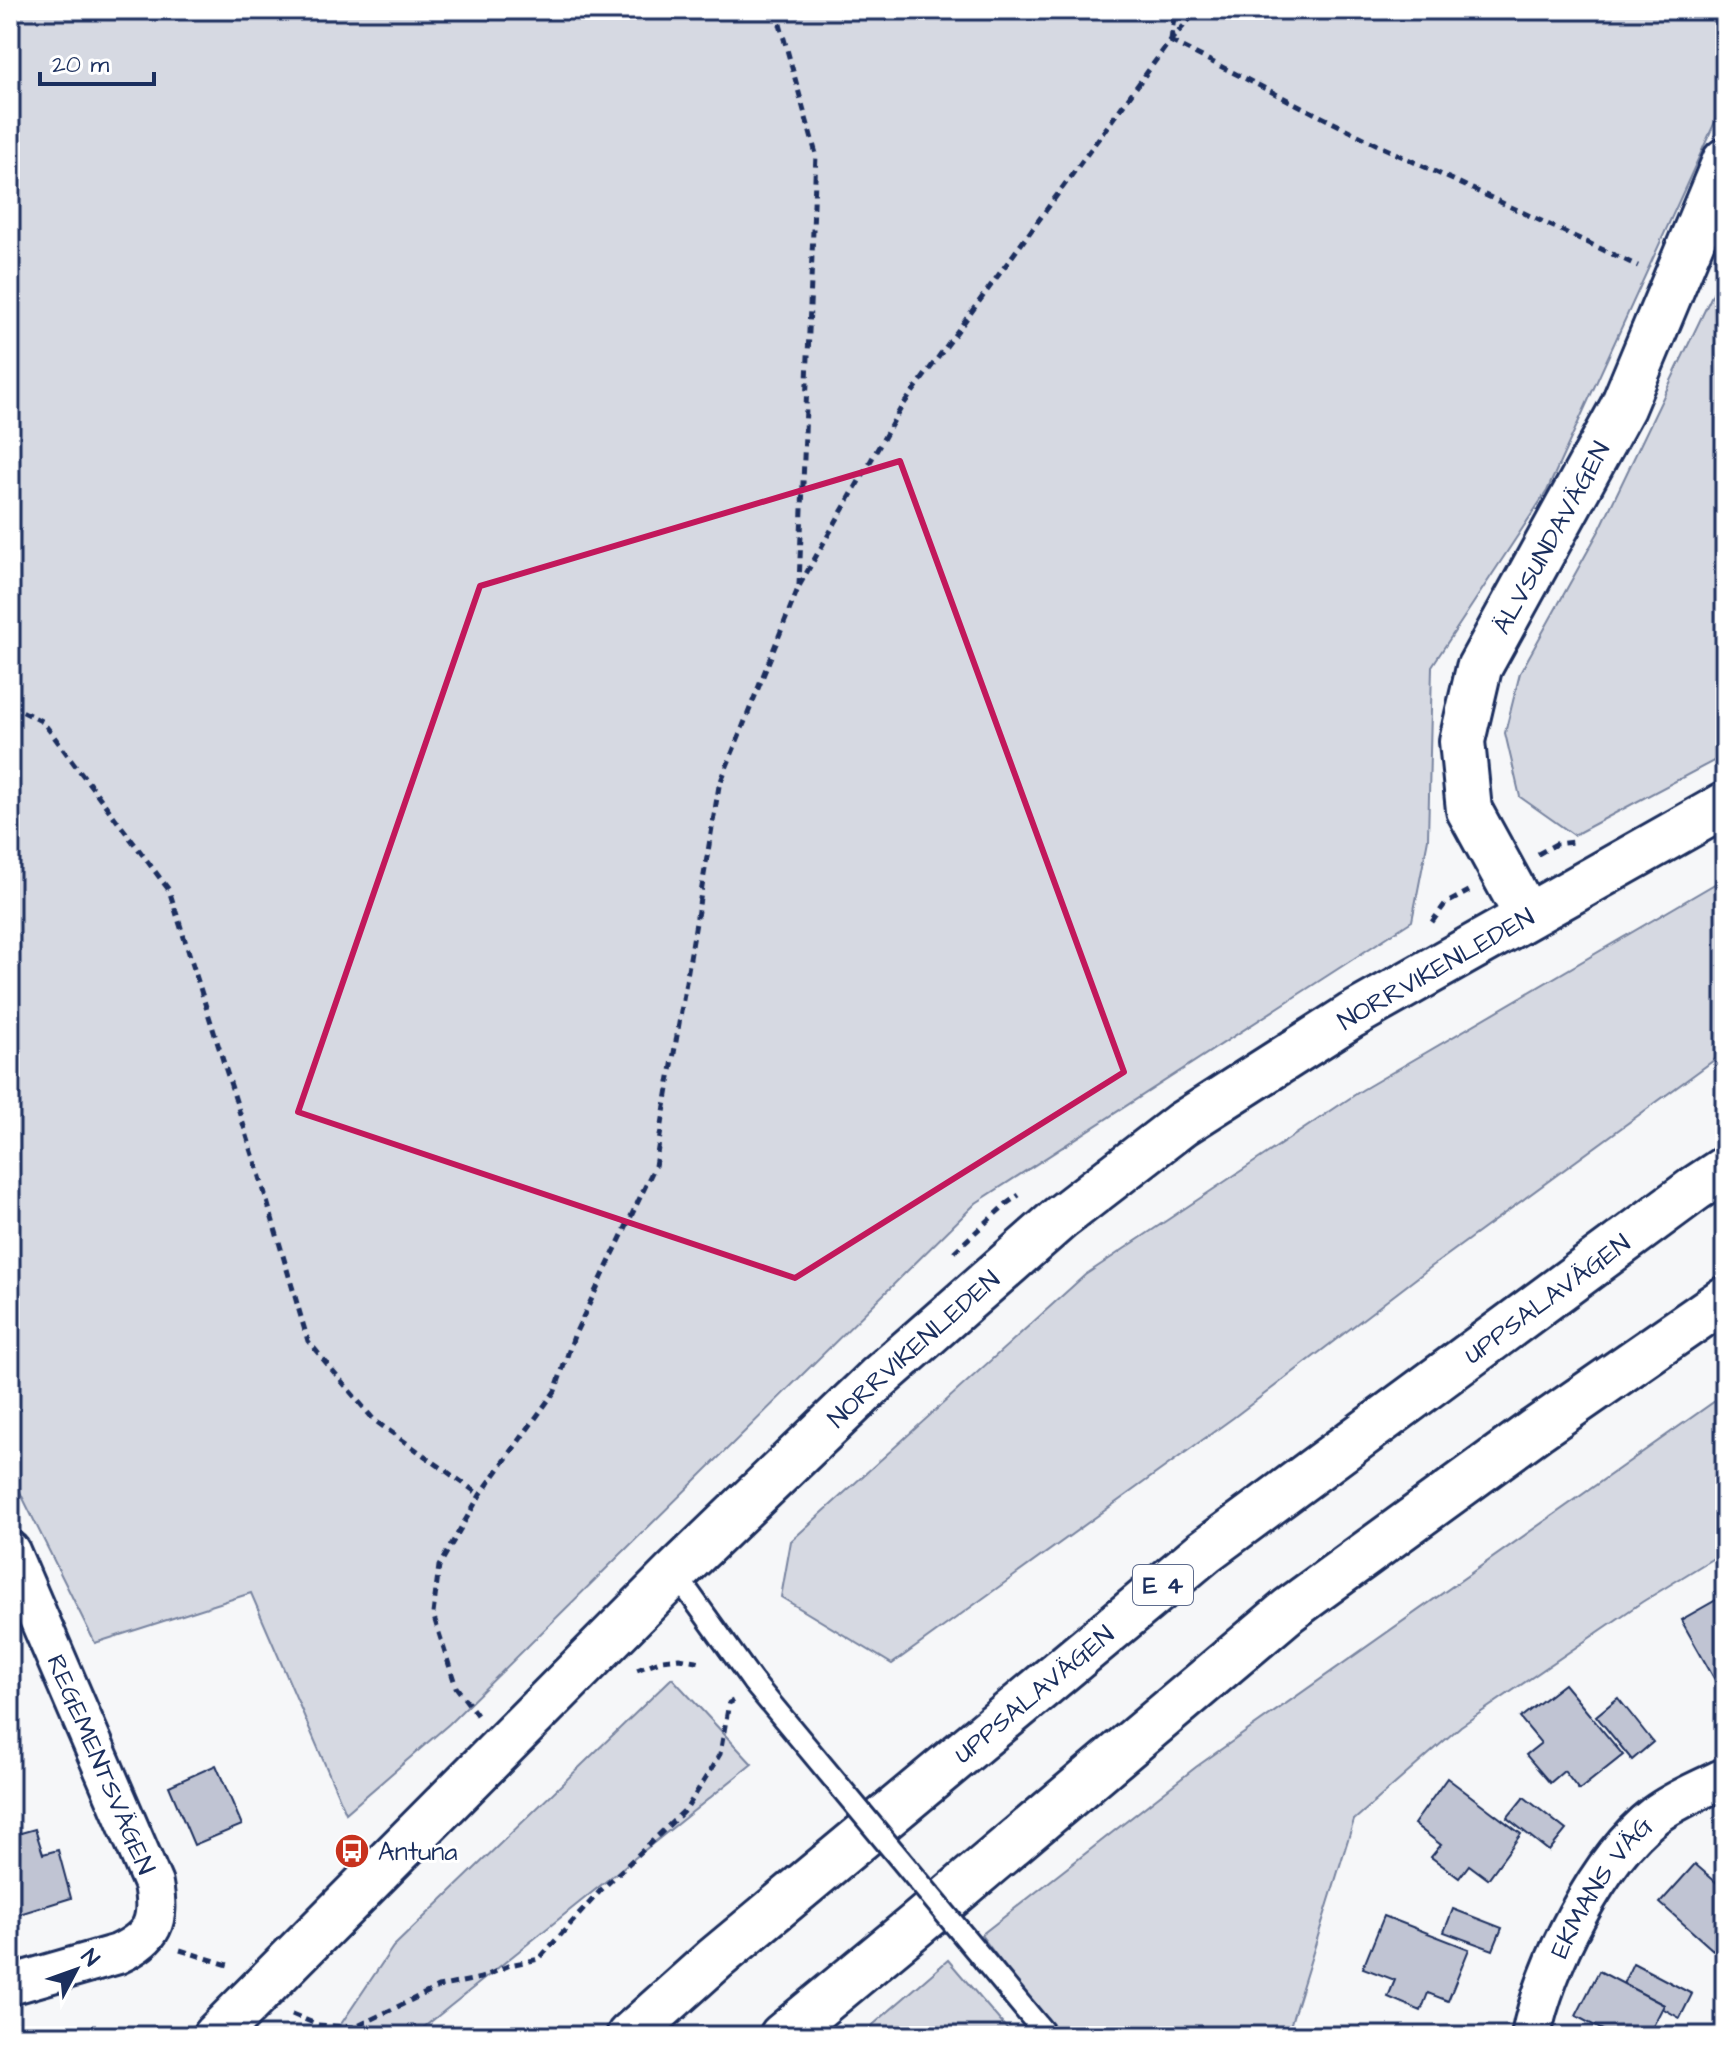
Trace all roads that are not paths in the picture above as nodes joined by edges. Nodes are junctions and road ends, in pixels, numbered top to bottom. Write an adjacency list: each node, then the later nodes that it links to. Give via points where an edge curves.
1 (1725, 161): 3 (main road, ÄLVSUNDAVÄGEN, via 1622,408 1479,668 1462,741 1469,810)
2 (1725, 805): 3 (main road, NORRVIKENLEDEN)
3 (1527, 916): 7 (main road, NORRVIKENLEDEN, via 1351,1016 1182,1124 1060,1218 889,1368)
4 (1725, 1169): 11 (main road, UPPSALAVÄGEN / E 4, via 1205,1551)
5 (1725, 1299): 12 (main road, via 1289,1610)
6 (10, 1551): 9 (street, REGEMENTSVÄGEN, via 157,1904 155,1920 133,1947)
7 (675, 1573): 10 (main road, NORRVIKENLEDEN); 13 (lane, bridge, via 753,1682)
8 (1720, 1780): 14 (street, EKMANS VÄG, via 1654,1816 1610,1863 1554,1963)
9 (10, 1985)
10 (215, 2036)
11 (629, 2036)
12 (782, 2036)
13 (1047, 2036)
14 (1531, 2036)

